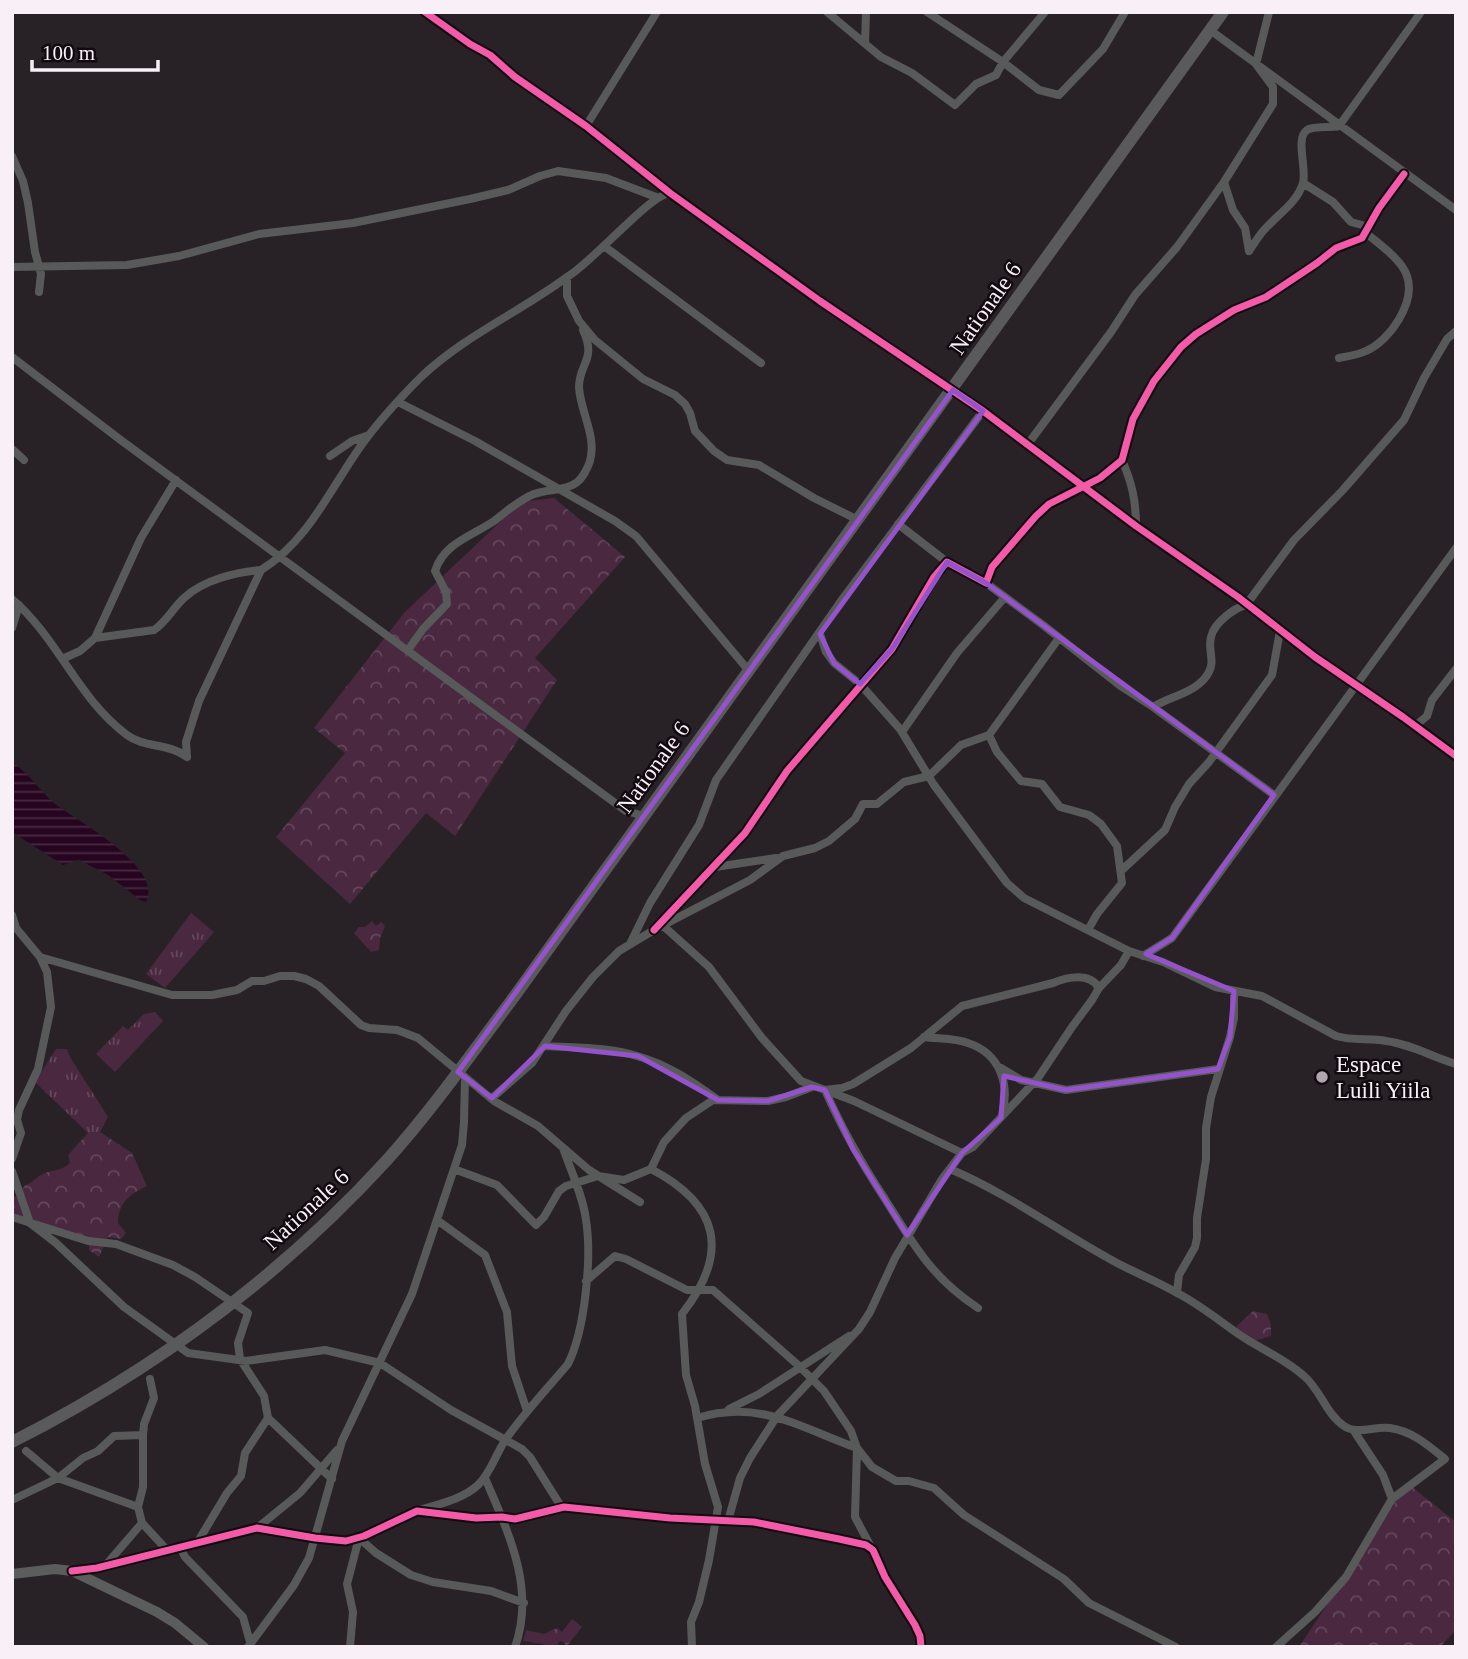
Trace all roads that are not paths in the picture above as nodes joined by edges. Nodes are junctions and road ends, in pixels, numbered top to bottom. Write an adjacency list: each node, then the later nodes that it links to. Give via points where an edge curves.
1 (425, 12): 15 (street)
2 (657, 12): 15 (street)
3 (827, 12): 12 (street)
4 (866, 12): 12 (street)
5 (927, 12): 13 (street)
6 (1045, 12): 13 (street)
7 (1125, 12): 13 (street, via 1102,49 1059,95 1039,90)
8 (1269, 12): 14 (street)
9 (1421, 12): 16 (street)
10 (1222, 13): 11 (main road, Nationale 6)
11 (1210, 30): 14 (street); 35 (main road, Nationale 6)
12 (865, 43): 13 (street, via 953,105 976,84 999,72)
13 (1003, 62)
14 (1256, 64): 16 (street); 19 (street, via 1273,87 1273,104)
15 (586, 125): 21 (street)
16 (1339, 126): 18 (street); 20 (street, via 1309,129 1304,134)
17 (12, 156): 26 (street, via 23,181)
18 (1404, 174): 23 (street); 24 (street)
19 (1224, 182): 20 (street, via 1245,228 1249,251 1263,230 1292,204); 39 (street, via 1135,295)
20 (1303, 183): 24 (street)
21 (670, 193): 22 (street); 35 (street)
22 (656, 198): 25 (street); 26 (street, via 606,178 558,171 470,199 354,223 259,234 179,256 127,265)
23 (1456, 210)
24 (1367, 230): 33 (street, via 1407,275 1410,290 1405,310 1389,331 1371,348); 43 (street, via 1181,346 1133,419)
25 (604, 247): 28 (street); 34 (street)
26 (40, 265): 27 (street); 29 (street)
27 (12, 267)
28 (567, 277): 30 (street, via 566,296); 36 (street, via 445,358)
29 (39, 292)
30 (579, 321): 46 (street, via 589,342 579,385 590,460 575,484); 47 (street, via 643,379 685,404 695,431 720,457 759,466)
31 (1456, 331): 57 (street, via 1424,378 1405,420 1294,540)
32 (12, 357): 44 (street)
33 (1339, 358)
34 (761, 363)
35 (953, 390): 37 (street); 47 (main road, Nationale 6)
36 (398, 402): 38 (street); 46 (street)
37 (983, 411): 39 (street); 48 (street)
38 (369, 435): 41 (street); 51 (street, via 309,525)
39 (1028, 444): 45 (street)
40 (12, 449): 42 (street)
41 (330, 456)
42 (24, 460)
43 (1122, 460): 45 (street); 49 (street, via 1136,501)
44 (176, 480): 51 (street); 61 (street, via 141,538)
45 (1084, 487): 49 (street); 54 (street, via 1049,504 1036,516 992,567)
46 (559, 488): 63 (street, via 523,499 461,538 439,559 435,571 447,604); 66 (street, via 636,536)
47 (858, 520): 66 (main road, Nationale 6)
48 (898, 524): 52 (street); 60 (street)
49 (1136, 526): 57 (street)
50 (1456, 548): 68 (street)
51 (280, 556): 53 (street); 63 (street)
52 (947, 562): 54 (street); 67 (street, via 892,649)
53 (261, 570): 61 (street, via 199,587 154,630); 64 (street, via 194,714 187,757 126,734 98,708)
54 (986, 583): 55 (street)
55 (1005, 597): 62 (street); 71 (street, via 957,653)
56 (16, 602): 58 (street); 64 (street, via 37,622)
57 (1246, 605): 59 (street); 69 (street, via 1215,629 1211,637 1213,665 1199,685)
58 (12, 628)
59 (1280, 631): 68 (street); 73 (street, via 1272,675)
60 (820, 634): 67 (street, via 834,663); 84 (street, via 716,780 699,825)
61 (96, 638): 64 (street)
62 (1059, 638): 69 (street); 72 (street)
63 (408, 650): 77 (street, via 626,811)
64 (62, 659)
65 (1456, 669): 70 (street, via 1432,700 1427,716)
66 (749, 671): 77 (main road, Nationale 6)
67 (860, 684): 71 (street); 79 (street)
68 (1354, 685): 70 (street); 76 (street)
69 (1153, 707): 73 (street)
70 (1415, 726): 74 (street)
71 (902, 732): 75 (street)
72 (989, 735): 75 (street, via 961,746); 80 (street, via 1021,781 1042,784 1060,807 1101,824 1117,846)
73 (1215, 754): 76 (street); 80 (street, via 1189,784 1165,830)
74 (1456, 757)
75 (929, 776): 78 (street, via 904,782 877,804 863,804 855,819 829,841); 83 (street, via 1007,883 1024,898)
76 (1274, 795): 86 (street, via 1172,938)
77 (644, 816): 95 (main road, Nationale 6)
78 (783, 856): 79 (street); 82 (street, via 750,880)
79 (715, 867): 82 (street)
80 (1122, 870): 83 (street, via 1122,883)
81 (12, 915): 87 (street, via 16,928)
82 (659, 926): 84 (street); 97 (street, via 709,967 762,1038)
83 (1088, 930): 85 (street)
84 (630, 944): 91 (street, via 593,977)
85 (1129, 951): 86 (street); 88 (street)
86 (1143, 956): 89 (street)
87 (40, 957): 95 (street, via 172,995 212,995 280,976 306,979 361,1025 410,1033); 104 (street, via 50,983 50,1015 38,1069 19,1110 21,1133)
88 (1098, 988): 90 (street, via 1092,980 1064,978 961,1006); 96 (street)
89 (1234, 991): 92 (street, via 1262,996 1336,1036 1413,1047); 94 (street, via 1232,1028)
90 (924, 1037): 93 (street, via 968,1042); 98 (street, via 853,1084)
91 (545, 1046): 99 (street); 100 (street, via 639,1056 694,1082)
92 (1456, 1064)
93 (1001, 1068): 96 (street); 101 (street, via 1006,1100)
94 (1219, 1069): 96 (street, via 1066,1090); 118 (street, via 1206,1128 1197,1238 1182,1266)
95 (462, 1075): 99 (street); 105 (street, via 463,1140); 119 (main road, Nationale 6, via 356,1192)
96 (1032, 1084): 101 (street)
97 (812, 1087): 98 (street); 100 (street, via 768,1101)
98 (825, 1090): 103 (street); 115 (street, via 853,1149)
99 (492, 1098): 102 (street, via 538,1126)
100 (718, 1100): 106 (street, via 686,1118 664,1142)
101 (1002, 1118): 103 (street)
102 (563, 1148): 109 (street); 110 (street)
103 (962, 1153): 107 (street)
104 (12, 1159)
105 (454, 1169): 110 (street, via 497,1185 536,1225 559,1191); 113 (street)
106 (651, 1169): 109 (street, via 624,1180); 117 (street, via 680,1186 705,1215 712,1231 708,1274)
107 (950, 1169): 115 (street); 118 (street)
108 (12, 1171): 114 (street)
109 (598, 1176): 110 (street); 111 (street)
110 (574, 1182): 116 (street, via 586,1218)
111 (640, 1202)
112 (12, 1217): 114 (street)
113 (437, 1220): 124 (street, via 412,1294); 128 (street, via 485,1255 507,1312 512,1366)
114 (30, 1223): 119 (street, via 155,1258); 122 (street, via 124,1307)
115 (907, 1235): 120 (street, via 928,1265); 121 (street)
116 (586, 1281): 117 (street, via 615,1256 687,1290); 128 (street, via 572,1357)
117 (700, 1290): 125 (street, via 713,1290); 132 (street, via 682,1314 686,1375)
118 (1177, 1292): 133 (street, via 1306,1377 1339,1422)
119 (234, 1302): 122 (main road, Nationale 6); 123 (street, via 248,1313 238,1343)
120 (978, 1308)
121 (859, 1329): 125 (street); 127 (street)
122 (177, 1344): 123 (street, via 188,1353); 136 (main road, Nationale 6, via 91,1400)
123 (240, 1359): 124 (street, via 325,1350); 131 (street, via 264,1396)
124 (380, 1363): 135 (street); 137 (street)
125 (800, 1367): 127 (street); 129 (street)
126 (150, 1379): 134 (street, via 154,1398)
127 (812, 1380): 130 (street); 138 (street, via 833,1403)
128 (527, 1411): 135 (street)
129 (726, 1411): 130 (street); 132 (street)
130 (777, 1416): 138 (street); 151 (street, via 740,1478)
131 (268, 1418): 140 (street); 156 (street, via 245,1453 241,1476)
132 (697, 1419): 150 (street)
133 (1354, 1431): 144 (street, via 1383,1475); 144 (street, via 1372,1427 1405,1432 1445,1459)
134 (143, 1436): 141 (street, via 114,1436); 146 (street, via 144,1480)
135 (505, 1440): 142 (street); 147 (street, via 530,1458)
136 (12, 1442)
137 (341, 1446): 140 (street); 143 (street)
138 (857, 1448): 159 (street, via 855,1517); 170 (street, via 866,1462 886,1476 934,1488 964,1515 1065,1579 1089,1603)
139 (26, 1451): 141 (street)
140 (323, 1470): 143 (street); 153 (street)
141 (58, 1478): 145 (street); 146 (street)
142 (485, 1478): 148 (street, via 464,1495); 149 (street)
143 (332, 1479): 154 (street)
144 (1392, 1499): 171 (street, via 1346,1577)
145 (12, 1500)
146 (138, 1507): 152 (street)
147 (562, 1508): 149 (street, via 515,1519); 150 (street)
148 (417, 1511): 149 (street); 155 (street)
149 (502, 1517): 163 (street)
150 (718, 1520): 151 (street); 168 (street, via 691,1622)
151 (728, 1521): 159 (street, via 795,1530)
152 (142, 1523): 158 (street); 160 (street)
153 (257, 1528): 154 (street); 156 (street)
154 (315, 1538): 155 (street); 164 (street, via 305,1566)
155 (359, 1538): 163 (street, via 411,1575 491,1591); 167 (street, via 347,1584 353,1612)
156 (197, 1543): 157 (street)
157 (180, 1547): 158 (street); 164 (street, via 243,1617)
158 (167, 1550): 160 (street)
159 (873, 1550): 169 (street, via 915,1625)
160 (105, 1566): 161 (street)
161 (72, 1571): 162 (street); 166 (street, via 157,1612)
162 (12, 1574)
163 (524, 1603): 165 (street)
164 (249, 1644)
165 (518, 1644)
166 (204, 1647)
167 (350, 1647)
168 (692, 1647)
169 (921, 1647)
170 (1176, 1647)
171 (1276, 1647)

